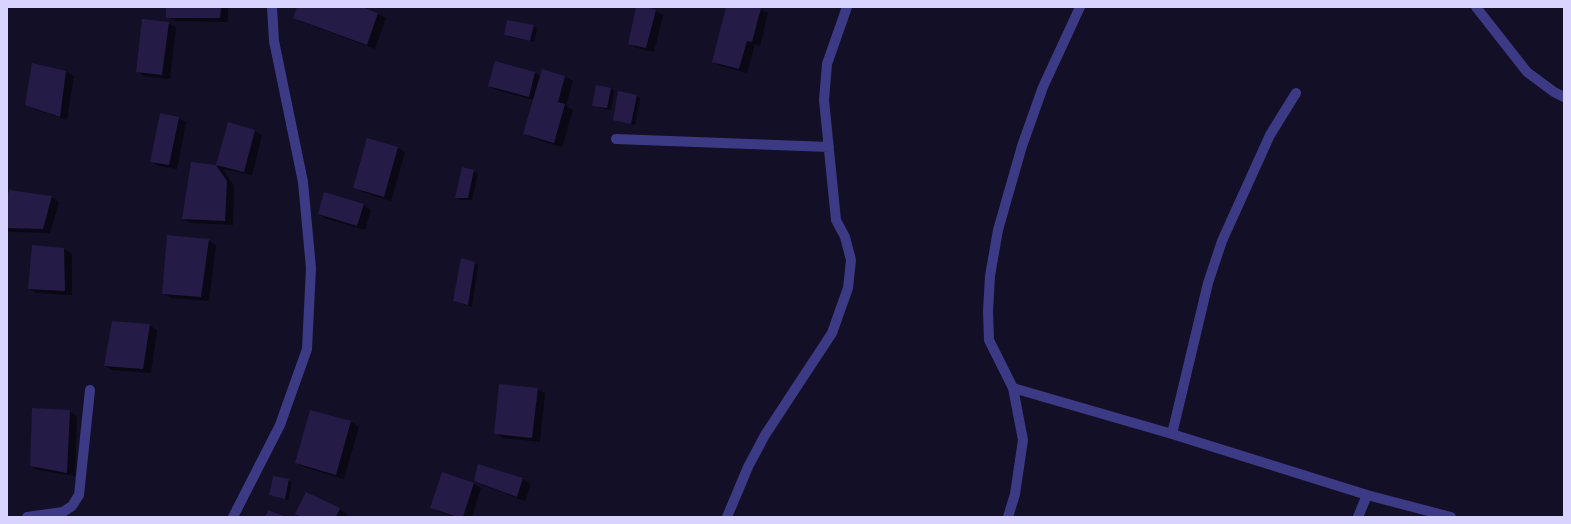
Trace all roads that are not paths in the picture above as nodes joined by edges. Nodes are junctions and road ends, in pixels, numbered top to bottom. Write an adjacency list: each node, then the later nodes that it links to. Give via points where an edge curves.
1 (272, 7): 14 (street, via 274,41 303,182 311,268 307,349 280,425)
2 (847, 7): 8 (street, via 827,64 824,100)
3 (1080, 7): 9 (street, via 1043,87 1022,146 998,230 990,276 989,340)
4 (1476, 7): 6 (street, via 1527,72)
5 (1296, 93): 11 (street, via 1270,135 1222,241 1208,283)
6 (1564, 97)
7 (616, 139): 8 (street)
8 (828, 147): 15 (street, via 836,220 845,237 851,260 848,288 832,333 765,435)
9 (1013, 388): 11 (street); 16 (street, via 1023,440 1015,494)
10 (90, 390): 13 (street, via 79,495 72,506 63,512)
11 (1172, 434): 12 (street)
12 (1367, 495): 17 (street); 18 (street)
13 (27, 517)
14 (233, 517)
15 (727, 517)
16 (1008, 517)
17 (1358, 517)
18 (1451, 517)

